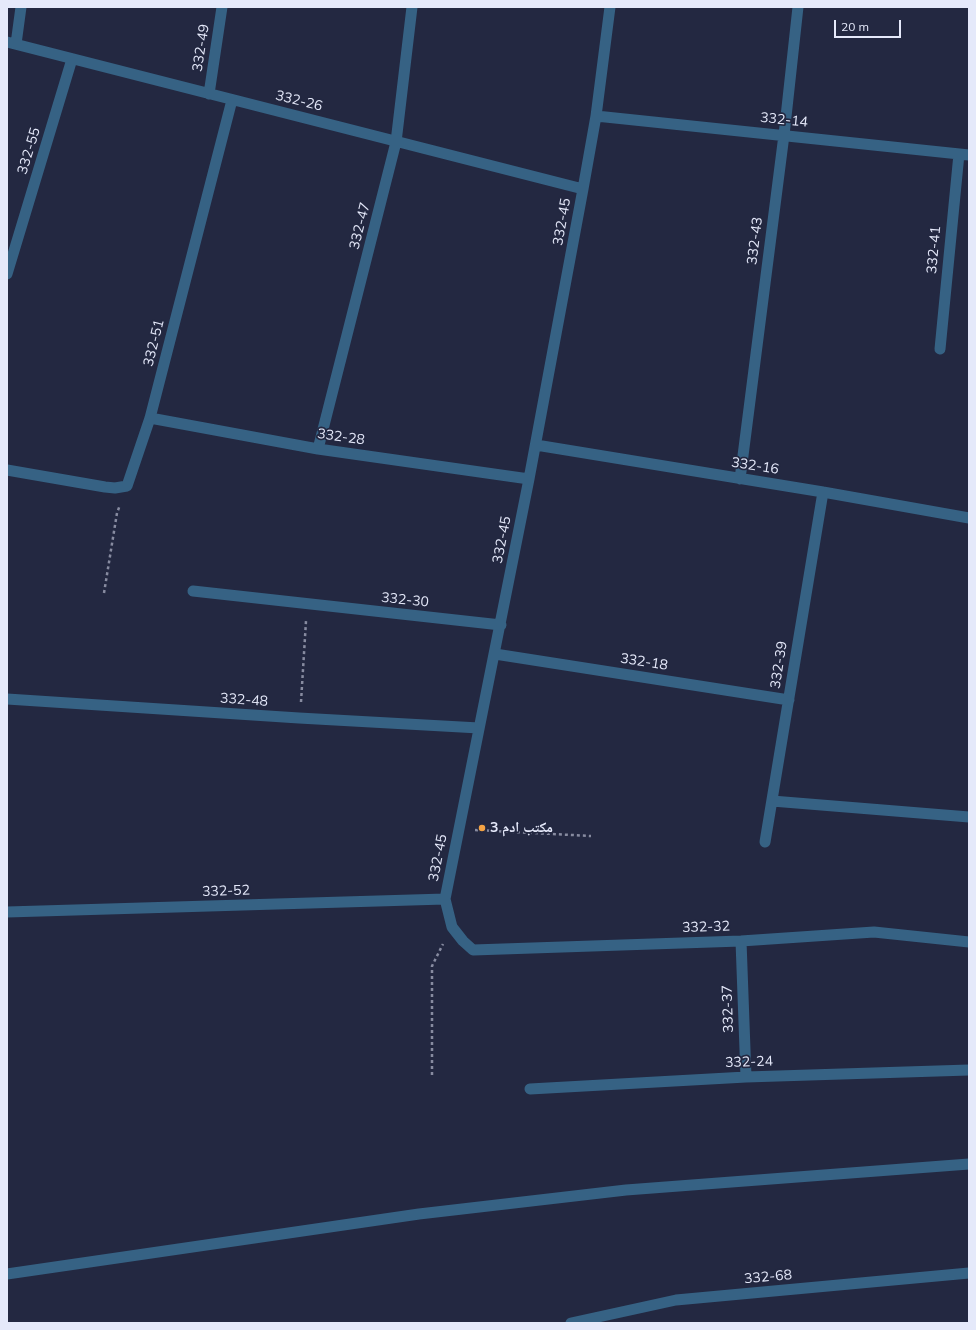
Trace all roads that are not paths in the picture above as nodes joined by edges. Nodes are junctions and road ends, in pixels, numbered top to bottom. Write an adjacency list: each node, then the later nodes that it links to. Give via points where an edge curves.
1 (21, 7): 6 (street)
2 (222, 7): 8 (street, 332-49)
3 (412, 7): 12 (street, 332-47)
4 (610, 7): 10 (street, 332-45)
5 (798, 7): 11 (street, 332-43)
6 (11, 43): 7 (street, 332-26)
7 (72, 59): 8 (street, 332-26); 15 (street, 332-55)
8 (209, 94): 9 (street, 332-26)
9 (232, 100): 12 (street, 332-26); 17 (street, 332-51)
10 (596, 116): 11 (street, 332-14); 14 (street, 332-45)
11 (784, 135): 13 (street, 332-14); 22 (street, 332-43)
12 (396, 142): 14 (street, 332-26); 19 (street, 332-47)
13 (964, 154): 16 (street, 332-41)
14 (583, 189): 18 (street, 332-45)
15 (7, 274)
16 (940, 349)
17 (150, 418): 19 (street, 332-28); 20 (street, 332-51, via 127,486 105,487)
18 (536, 445): 21 (street, 332-45); 22 (street, 332-16)
19 (318, 450): 21 (street, 332-28)
20 (7, 470)
21 (529, 479): 26 (street, 332-45)
22 (740, 479): 23 (street, 332-16)
23 (823, 492): 24 (street, 332-16); 29 (street, 332-39)
24 (969, 518)
25 (193, 591): 26 (street, 332-30)
26 (501, 626): 27 (street, 332-45)
27 (495, 654): 29 (street, 332-18); 30 (street, 332-45)
28 (7, 699): 30 (street, 332-48)
29 (789, 700): 31 (street, 332-39)
30 (479, 728): 34 (street, 332-45)
31 (772, 801): 32 (street); 33 (street, 332-39)
32 (969, 817)
33 (765, 842)
34 (446, 899): 35 (street, 332-52); 36 (street, 332-45)
35 (7, 912)
36 (452, 927): 37 (street, 332-32, via 473,950)
37 (741, 941): 38 (street, 332-32, via 874,932); 40 (street, 332-37)
38 (969, 942)
39 (969, 1070): 40 (street, 332-24)
40 (746, 1077): 41 (street, 332-24)
41 (530, 1089)
42 (969, 1164): 44 (street, via 626,1190 419,1214)
43 (969, 1273): 45 (street, 332-68, via 676,1300)
44 (7, 1274)
45 (572, 1323)

